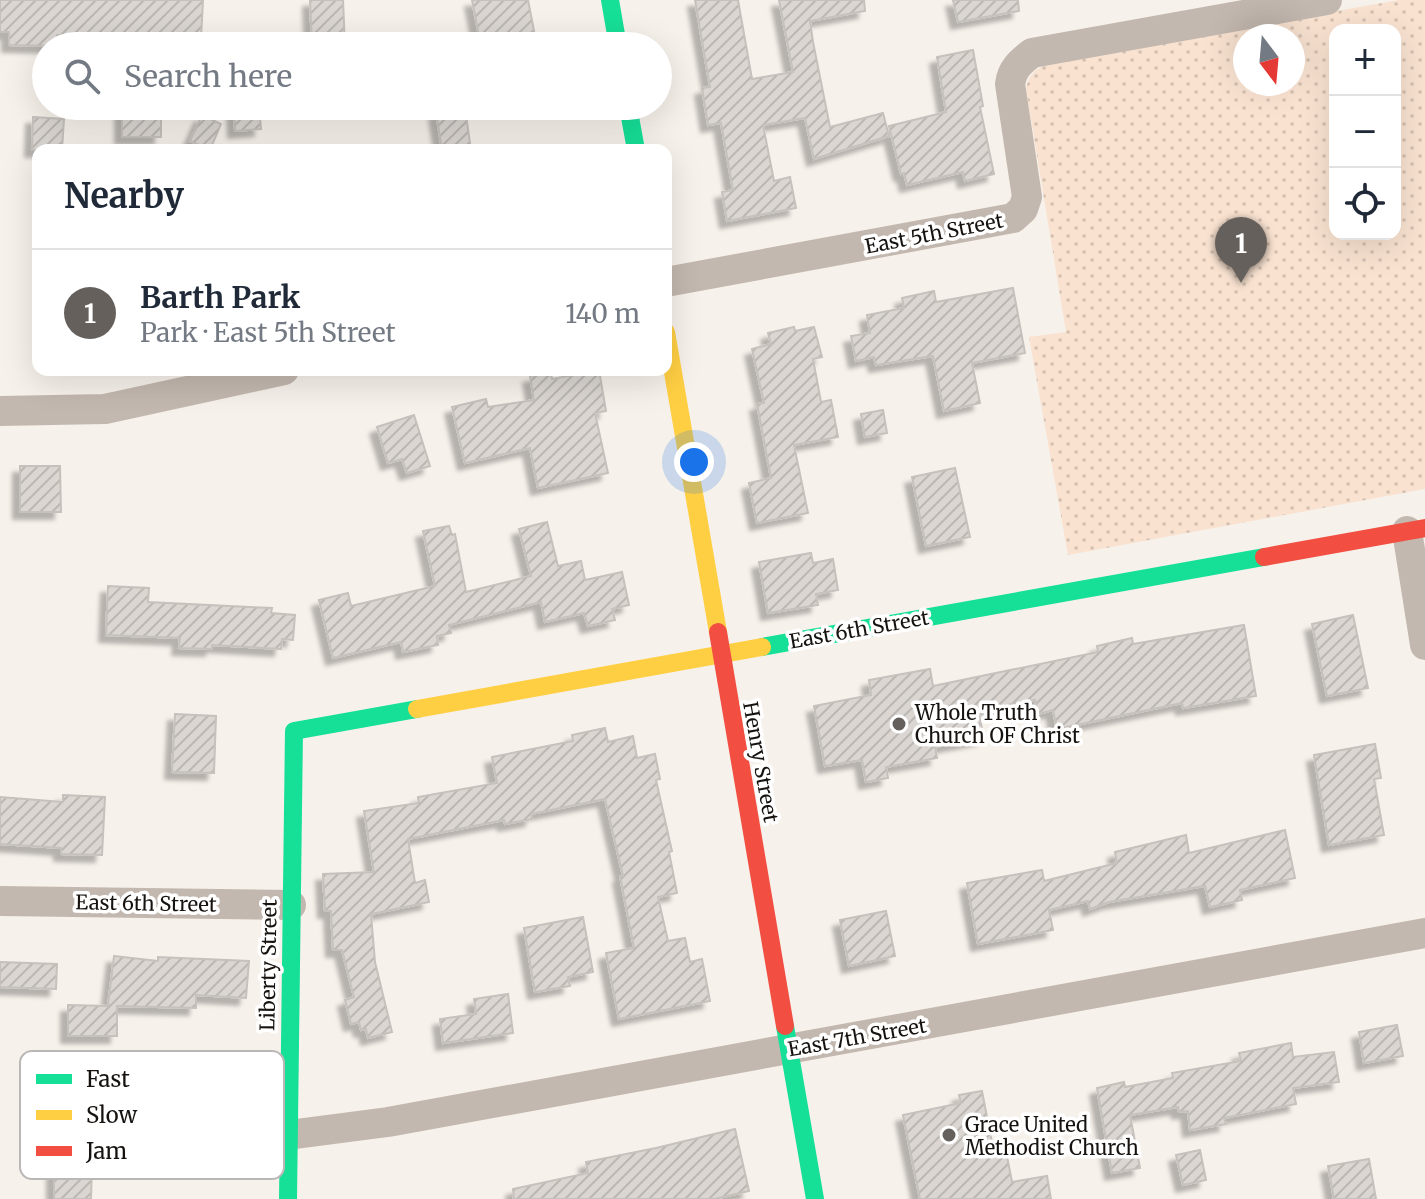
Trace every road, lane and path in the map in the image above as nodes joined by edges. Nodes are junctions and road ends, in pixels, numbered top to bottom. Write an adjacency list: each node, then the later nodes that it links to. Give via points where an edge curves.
1 (610, 0): 3 (street)
2 (1314, 1): 6 (street, East 5th Street, via 1032,53 1011,75 1027,197 1013,218)
3 (616, 32)
4 (631, 120): 5 (street)
5 (635, 144)
6 (672, 281)
7 (672, 368): 12 (street, Henry Street)
8 (256, 376): 9 (street, via 105,409)
9 (0, 411)
10 (1416, 529): 11 (street); 12 (street, East 6th Street)
11 (1425, 645)
12 (720, 653): 13 (street, East 6th Street); 17 (street, Henry Street)
13 (294, 731): 15 (street, Liberty Street)
14 (0, 901): 15 (street, East 6th Street)
15 (291, 905): 18 (street, Liberty Street)
16 (1425, 933): 17 (street, East 7th Street)
17 (789, 1050): 18 (street, East 7th Street); 20 (street, Henry Street)
18 (288, 1135): 19 (street, Liberty Street)
19 (288, 1199)
20 (815, 1199)

